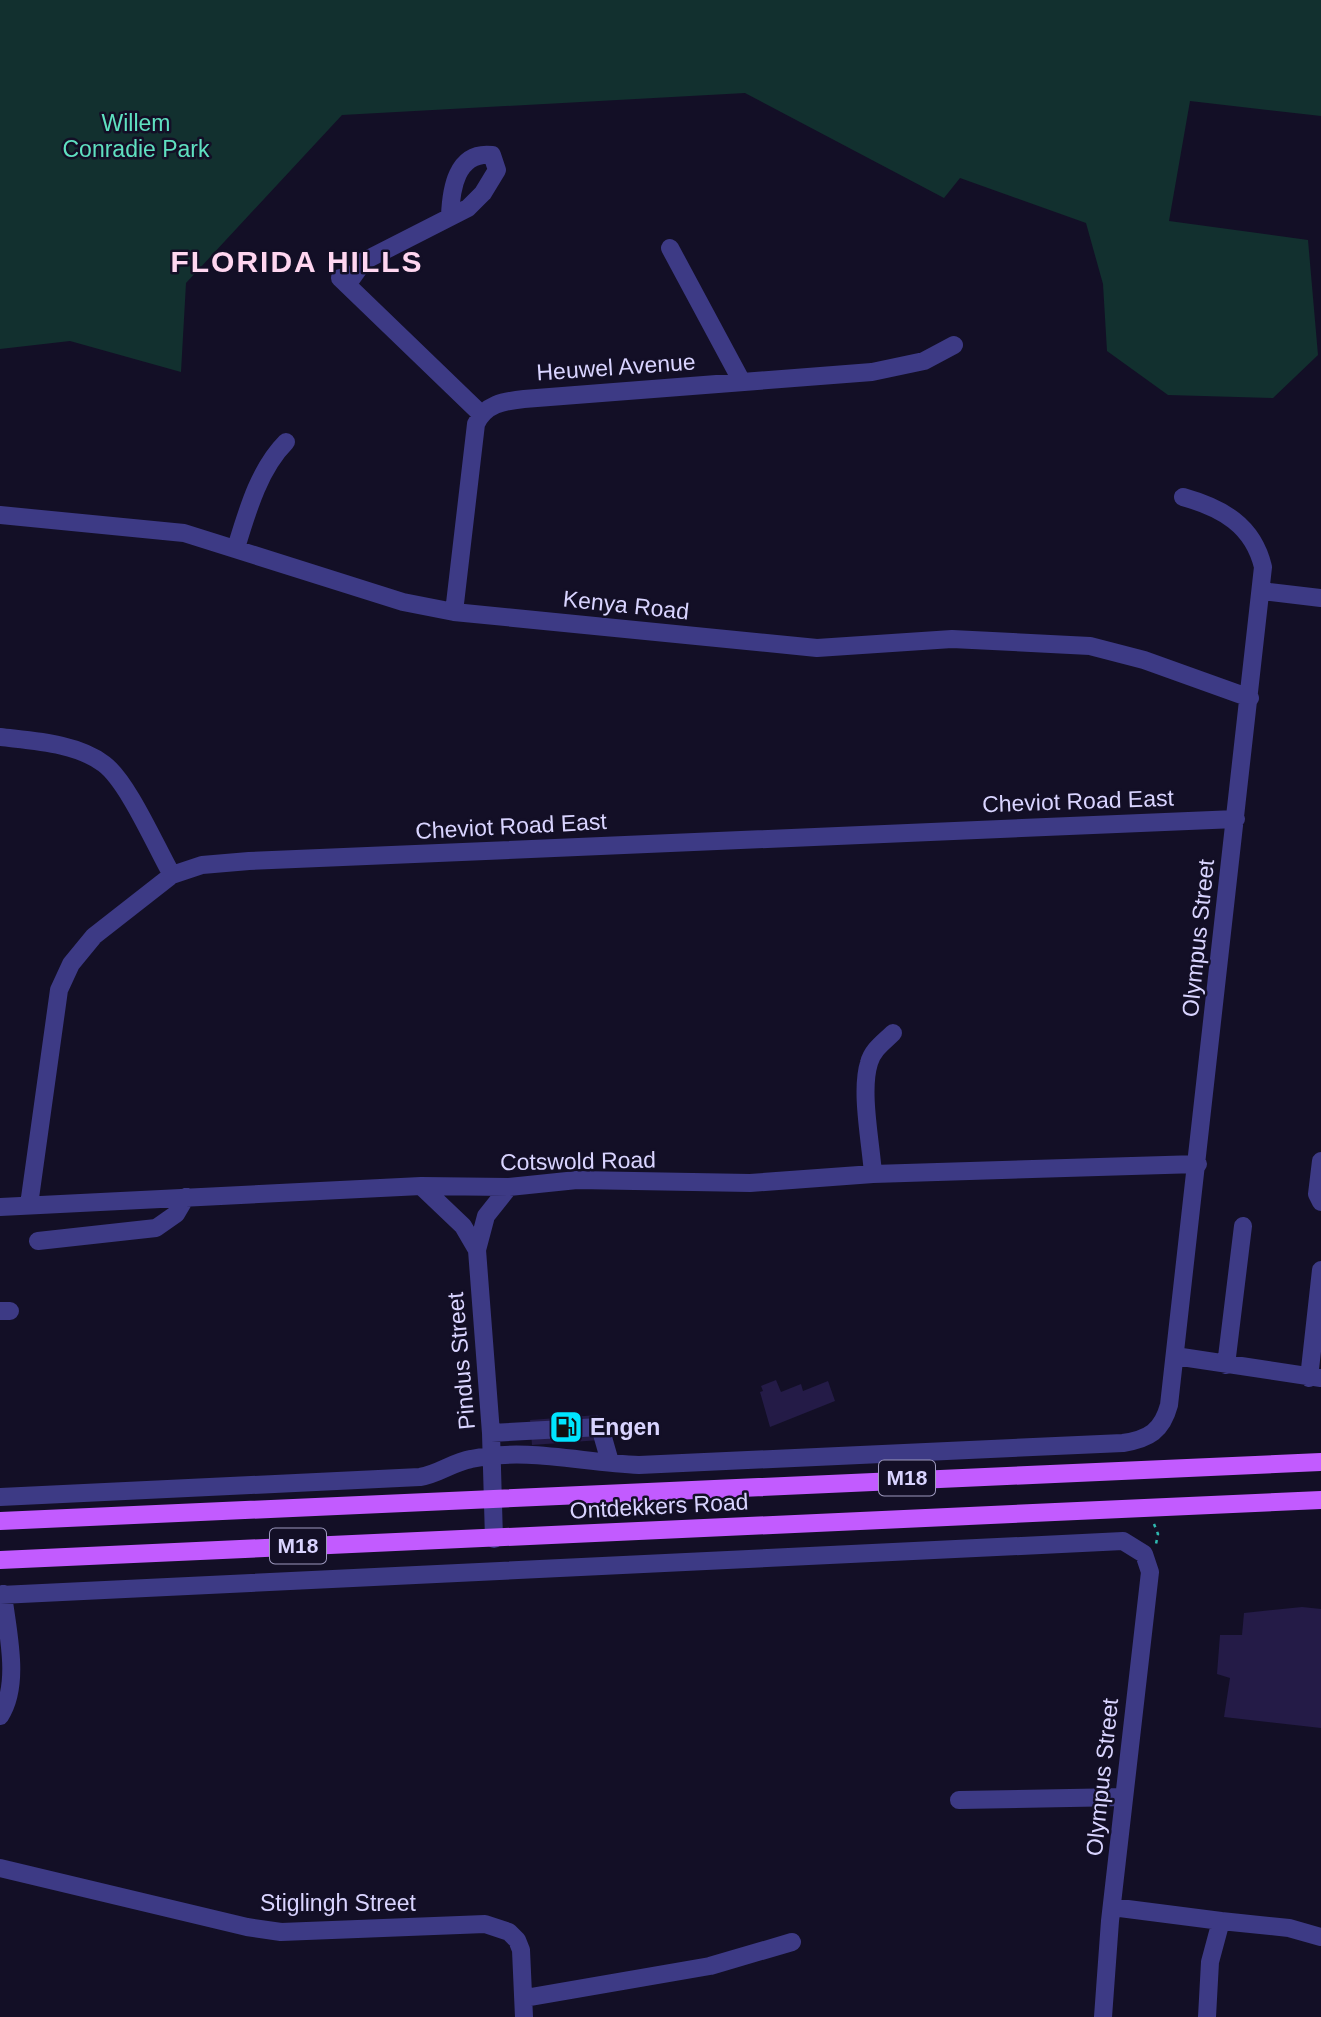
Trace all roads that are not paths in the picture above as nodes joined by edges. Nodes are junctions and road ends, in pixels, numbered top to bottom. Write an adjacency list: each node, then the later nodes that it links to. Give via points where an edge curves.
1 (450, 216): 5 (street, via 363,261 344,281)
2 (670, 248): 4 (street)
3 (954, 345): 4 (street, Heuwel Avenue, via 924,361 897,368)
4 (742, 383): 5 (street, Heuwel Avenue, via 505,401)
5 (481, 414): 12 (street, via 476,424)
6 (286, 442): 9 (street, via 250,506)
7 (1183, 497): 10 (street, Olympus Street, via 1230,515 1248,534 1261,557)
8 (0, 515): 9 (street, Kenya Road, via 159,528)
9 (236, 548): 12 (street, Kenya Road, via 403,602)
10 (1262, 591): 11 (street); 13 (street, Olympus Street)
11 (1321, 598)
12 (454, 612): 13 (street, Kenya Road, via 817,648 952,639 1090,646 1115,650)
13 (1250, 698): 15 (street, Olympus Street)
14 (0, 737): 16 (street, via 67,748 105,765 121,783)
15 (1236, 819): 16 (street, Cheviot Road East, via 249,861); 19 (street, Olympus Street)
16 (172, 875): 25 (street, Cheviot Road East, via 94,936 71,964 59,990)
17 (893, 1033): 20 (street, via 875,1051 866,1083)
18 (1321, 1161): 24 (street, via 1317,1195)
19 (1198, 1164): 20 (street, Cotswold Road); 31 (street, Olympus Street)
20 (873, 1174): 22 (street, Cotswold Road, via 750,1183 577,1180)
21 (421, 1186): 22 (street, Cotswold Road); 23 (street, Cotswold Road); 29 (street, via 463,1226)
22 (509, 1187): 29 (street, Pindus Street, via 486,1216)
23 (186, 1197): 25 (street, Cotswold Road); 28 (street, via 176,1214 156,1228)
24 (1321, 1202)
25 (29, 1205): 26 (street, Cotswold Road)
26 (0, 1207)
27 (1243, 1226): 32 (street)
28 (38, 1241)
29 (477, 1251): 35 (street, Pindus Street)
30 (1321, 1270): 33 (street)
31 (1175, 1356): 32 (street); 34 (street, Olympus Street)
32 (1226, 1365): 33 (street)
33 (1315, 1378)
34 (1163, 1426): 37 (street, Ontdekkers Road, via 1146,1438 1123,1443 639,1465)
35 (491, 1433): 36 (street, Pindus Street); 37 (street, via 600,1427)
36 (492, 1456): 37 (street, Ontdekkers Road); 39 (street, Ontdekkers Road, via 420,1477); 40 (street, Pindus Street)
37 (610, 1462)
38 (1321, 1462): 40 (main road, Ontdekkers Road / M18, via 659,1488)
39 (0, 1497)
40 (493, 1500): 42 (main road, Ontdekkers Road / M18); 43 (street, Pindus Street)
41 (1321, 1500): 43 (main road, Ontdekkers Road / M18)
42 (0, 1521)
43 (494, 1539): 44 (main road, Ontdekkers Road / M18)
44 (0, 1560)
45 (1, 1595): 46 (street, via 10,1660 9,1686); 47 (street, Olympus Street, via 1123,1541 1144,1554 1150,1572)
46 (0, 1716)
47 (1124, 1797): 48 (street); 50 (street, Olympus Street)
48 (959, 1800)
49 (0, 1868): 54 (street, Stiglingh Street, via 227,1924 281,1932 468,1924 499,1927 517,1940 522,1950)
50 (1112, 1907): 51 (street); 56 (street, Olympus Street)
51 (1221, 1921): 52 (street, via 1289,1928); 57 (street, via 1210,1962)
52 (1321, 1937)
53 (792, 1942): 54 (street, via 710,1966)
54 (534, 1997): 55 (street, Stiglingh Street)
55 (524, 2017)
56 (1103, 2017)
57 (1207, 2017)

